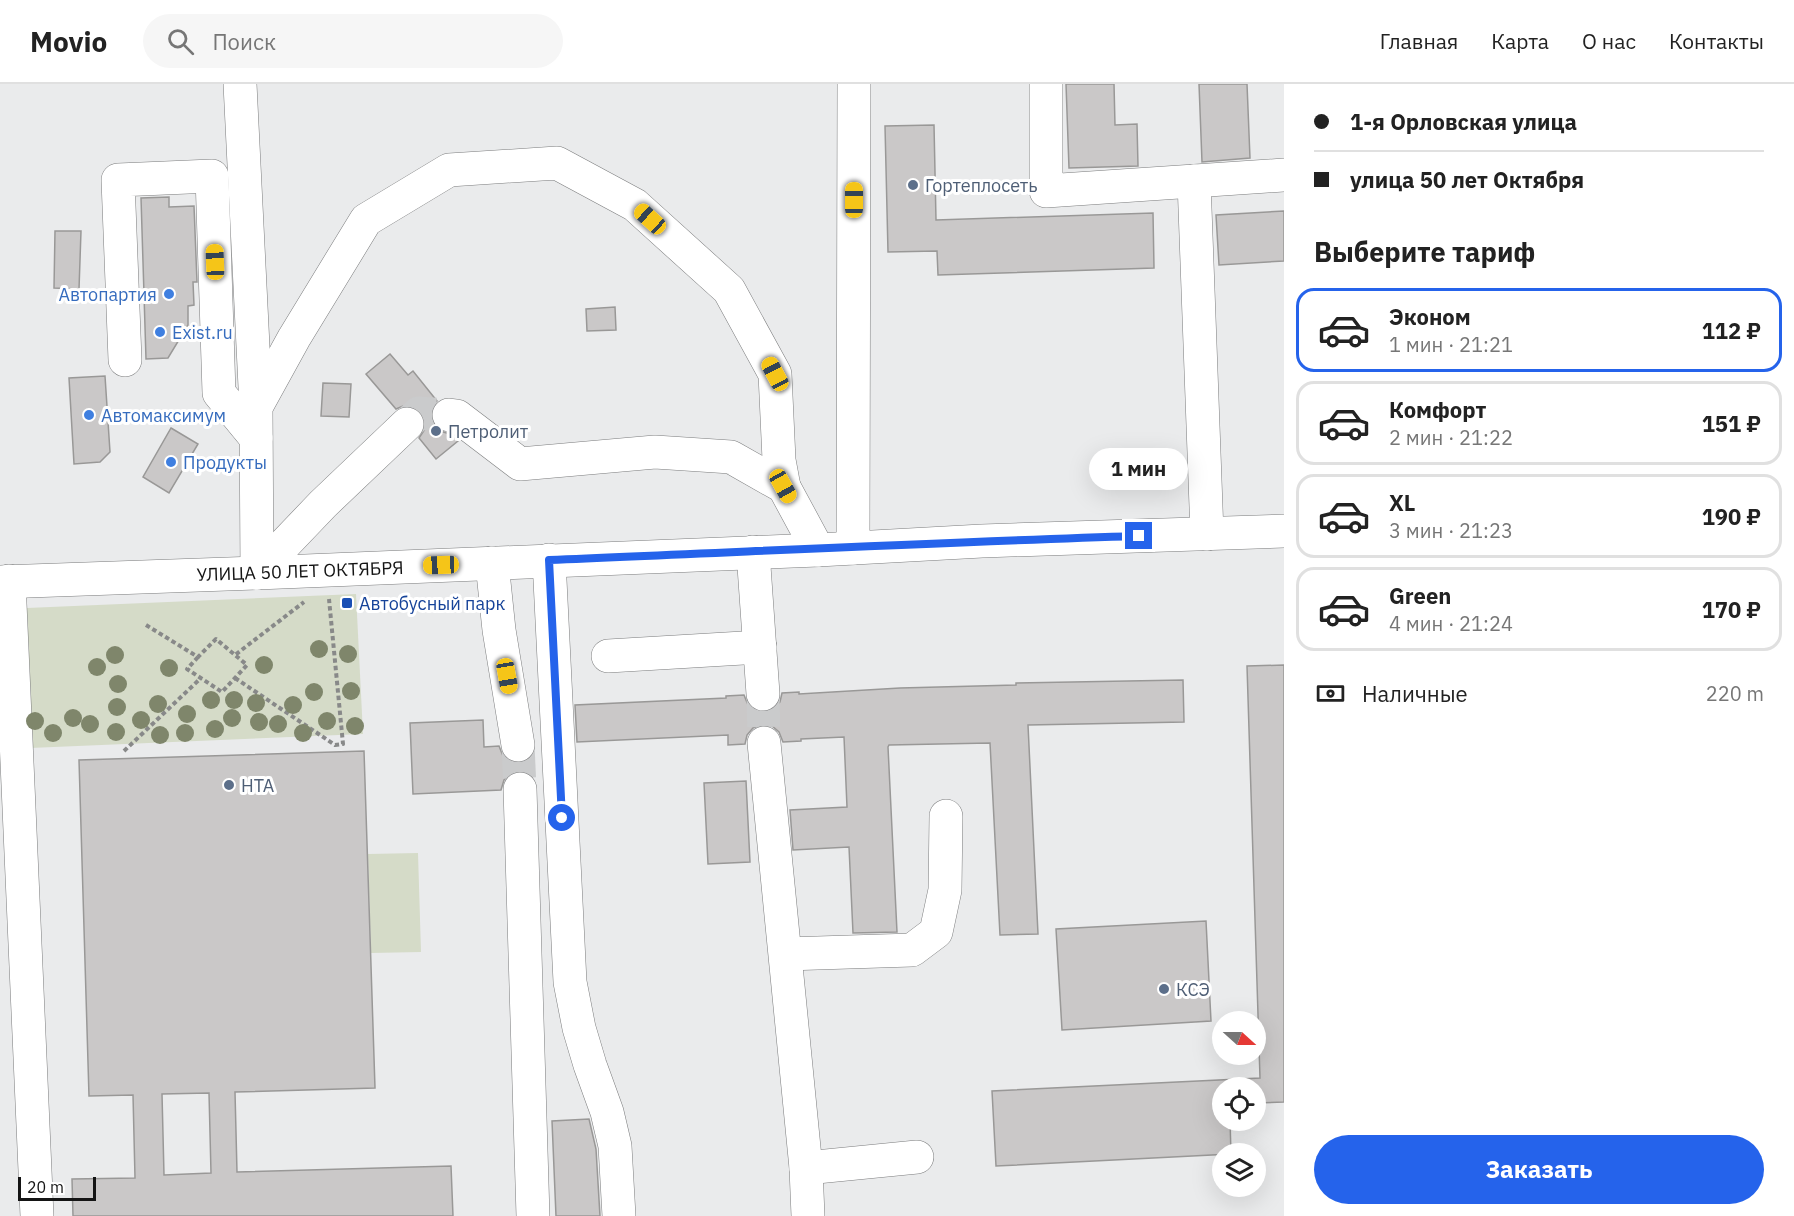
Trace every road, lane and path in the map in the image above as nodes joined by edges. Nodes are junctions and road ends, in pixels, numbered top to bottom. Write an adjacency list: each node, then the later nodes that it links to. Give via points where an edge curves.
1 (240, 84): 8 (main road)
2 (854, 84): 13 (main road)
3 (1046, 84): 5 (main road, via 1046,191)
4 (1284, 175): 5 (main road)
5 (1194, 181): 12 (main road)
6 (124, 360): 8 (main road, via 118,180 212,176 219,393)
7 (449, 415): 10 (main road, via 457,416 520,464 655,452 731,458)
8 (256, 422): 10 (main road, via 294,338 366,220 449,170 557,163 635,205 729,290 775,374); 18 (main road)
9 (407, 424): 18 (main road)
10 (783, 486): 14 (main road)
11 (1284, 531): 12 (main road, УЛИЦА 50 ЛЕТ ОКТЯБРЯ)
12 (1207, 534): 13 (main road, УЛИЦА 50 ЛЕТ ОКТЯБРЯ)
13 (853, 548): 14 (main road, УЛИЦА 50 ЛЕТ ОКТЯБРЯ)
14 (818, 550): 15 (main road, УЛИЦА 50 ЛЕТ ОКТЯБРЯ)
15 (753, 552): 16 (main road, УЛИЦА 50 ЛЕТ ОКТЯБРЯ); 23 (main road)
16 (549, 560): 17 (main road, УЛИЦА 50 ЛЕТ ОКТЯБРЯ); 40 (main road, via 570,982 579,1028 615,1146)
17 (492, 562): 18 (main road, УЛИЦА 50 ЛЕТ ОКТЯБРЯ); 31 (main road)
18 (257, 573): 19 (main road, УЛИЦА 50 ЛЕТ ОКТЯБРЯ)
19 (4, 582): 37 (main road)
20 (329, 595): 28 (path, via 343,744 335,745)
21 (312, 596): 24 (path)
22 (146, 625): 26 (path)
23 (760, 647): 25 (main road); 29 (main road)
24 (235, 655): 26 (path, via 216,639); 28 (path, via 247,665)
25 (608, 656)
26 (198, 657): 27 (path, via 187,669)
27 (201, 678): 28 (path, via 222,692); 32 (path)
28 (235, 678)
29 (763, 694)
30 (765, 743): 34 (main road)
31 (509, 746)
32 (124, 751)
33 (946, 816): 34 (main road, via 945,890 936,932 912,950)
34 (786, 954): 36 (main road)
35 (917, 1157): 36 (main road)
36 (806, 1168): 41 (main road)
37 (37, 1216)
38 (513, 1216): 39 (main road, via 511,789)
39 (533, 1216)
40 (619, 1216)
41 (808, 1216)

